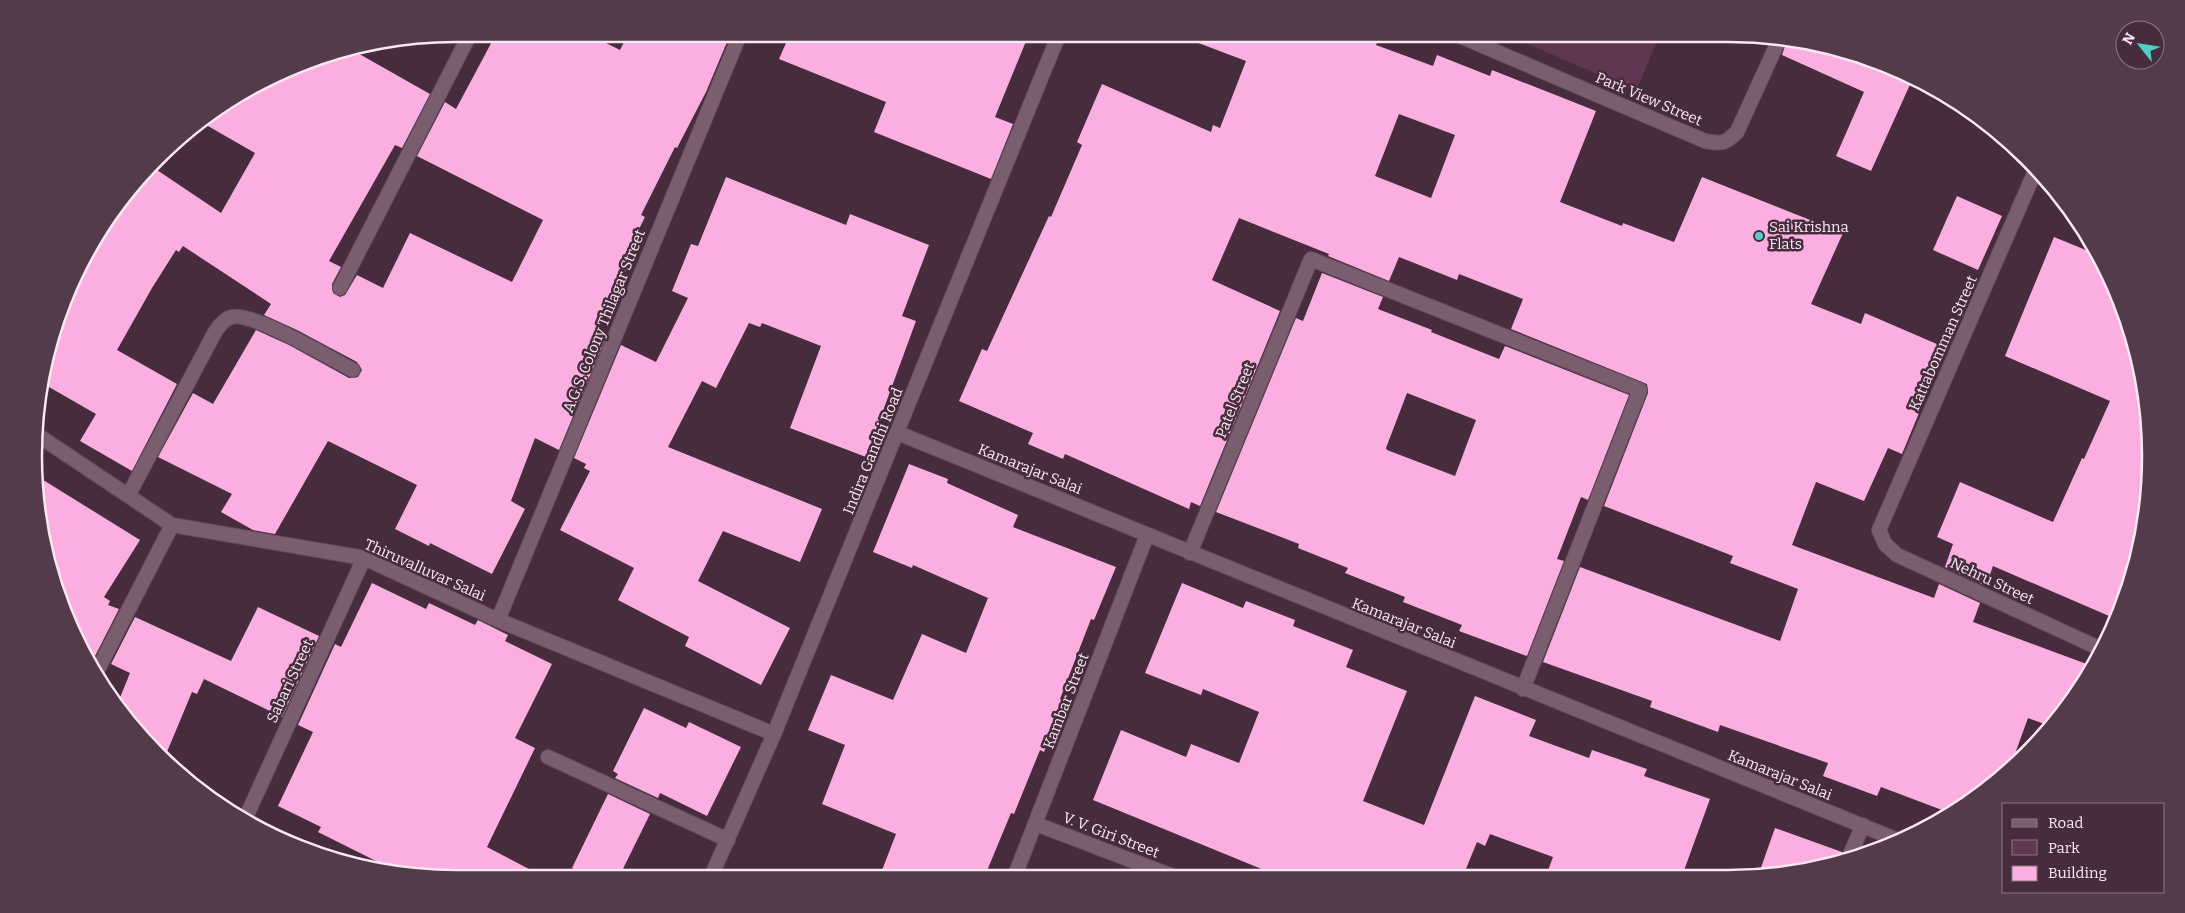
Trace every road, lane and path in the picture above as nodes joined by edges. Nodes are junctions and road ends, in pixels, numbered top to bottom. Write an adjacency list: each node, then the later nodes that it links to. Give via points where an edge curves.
1 (466, 42): 7 (street)
2 (737, 42): 17 (street, A.G.S. Colony Thilagar Street)
3 (1057, 42): 9 (street, Indira Gandhi Road)
4 (1474, 42): 5 (street, Park View Street, via 1705,141 1719,143 1737,132)
5 (1777, 45)
6 (2033, 177): 13 (street, Kattabomman Street)
7 (340, 288)
8 (353, 370): 11 (street, via 256,320 237,316 228,318 215,332)
9 (898, 433): 14 (street, Kamarajar Salai); 21 (street, Indira Gandhi Road)
10 (43, 439): 11 (street, Thiruvalluvar Salai)
11 (129, 494): 12 (street, Thiruvalluvar Salai)
12 (172, 524): 16 (street, Thiruvalluvar Salai); 19 (street)
13 (1879, 530): 18 (street, Nehru Street, via 1885,544 1897,555)
14 (1147, 535): 15 (street, Kamarajar Salai); 24 (street, Kambar Street)
15 (1190, 554): 20 (street, Kamarajar Salai); 20 (street, Patel Street, via 1311,259 1640,390)
16 (364, 558): 17 (street, Thiruvalluvar Salai); 23 (street, Sabari Street)
17 (498, 620): 21 (street, Thiruvalluvar Salai)
18 (2096, 647)
19 (99, 666)
20 (1524, 689): 25 (street, Kamarajar Salai)
21 (774, 734): 27 (street, Indira Gandhi Road)
22 (548, 757): 27 (street)
23 (247, 814)
24 (1036, 824): 30 (street, Kambar Street); 31 (street, V. V. Giri Street)
25 (1862, 826): 26 (street, Kamarajar Salai); 28 (street)
26 (1892, 837)
27 (728, 840): 29 (street, Indira Gandhi Road)
28 (1852, 852)
29 (714, 870)
30 (1017, 870)
31 (1157, 870)

